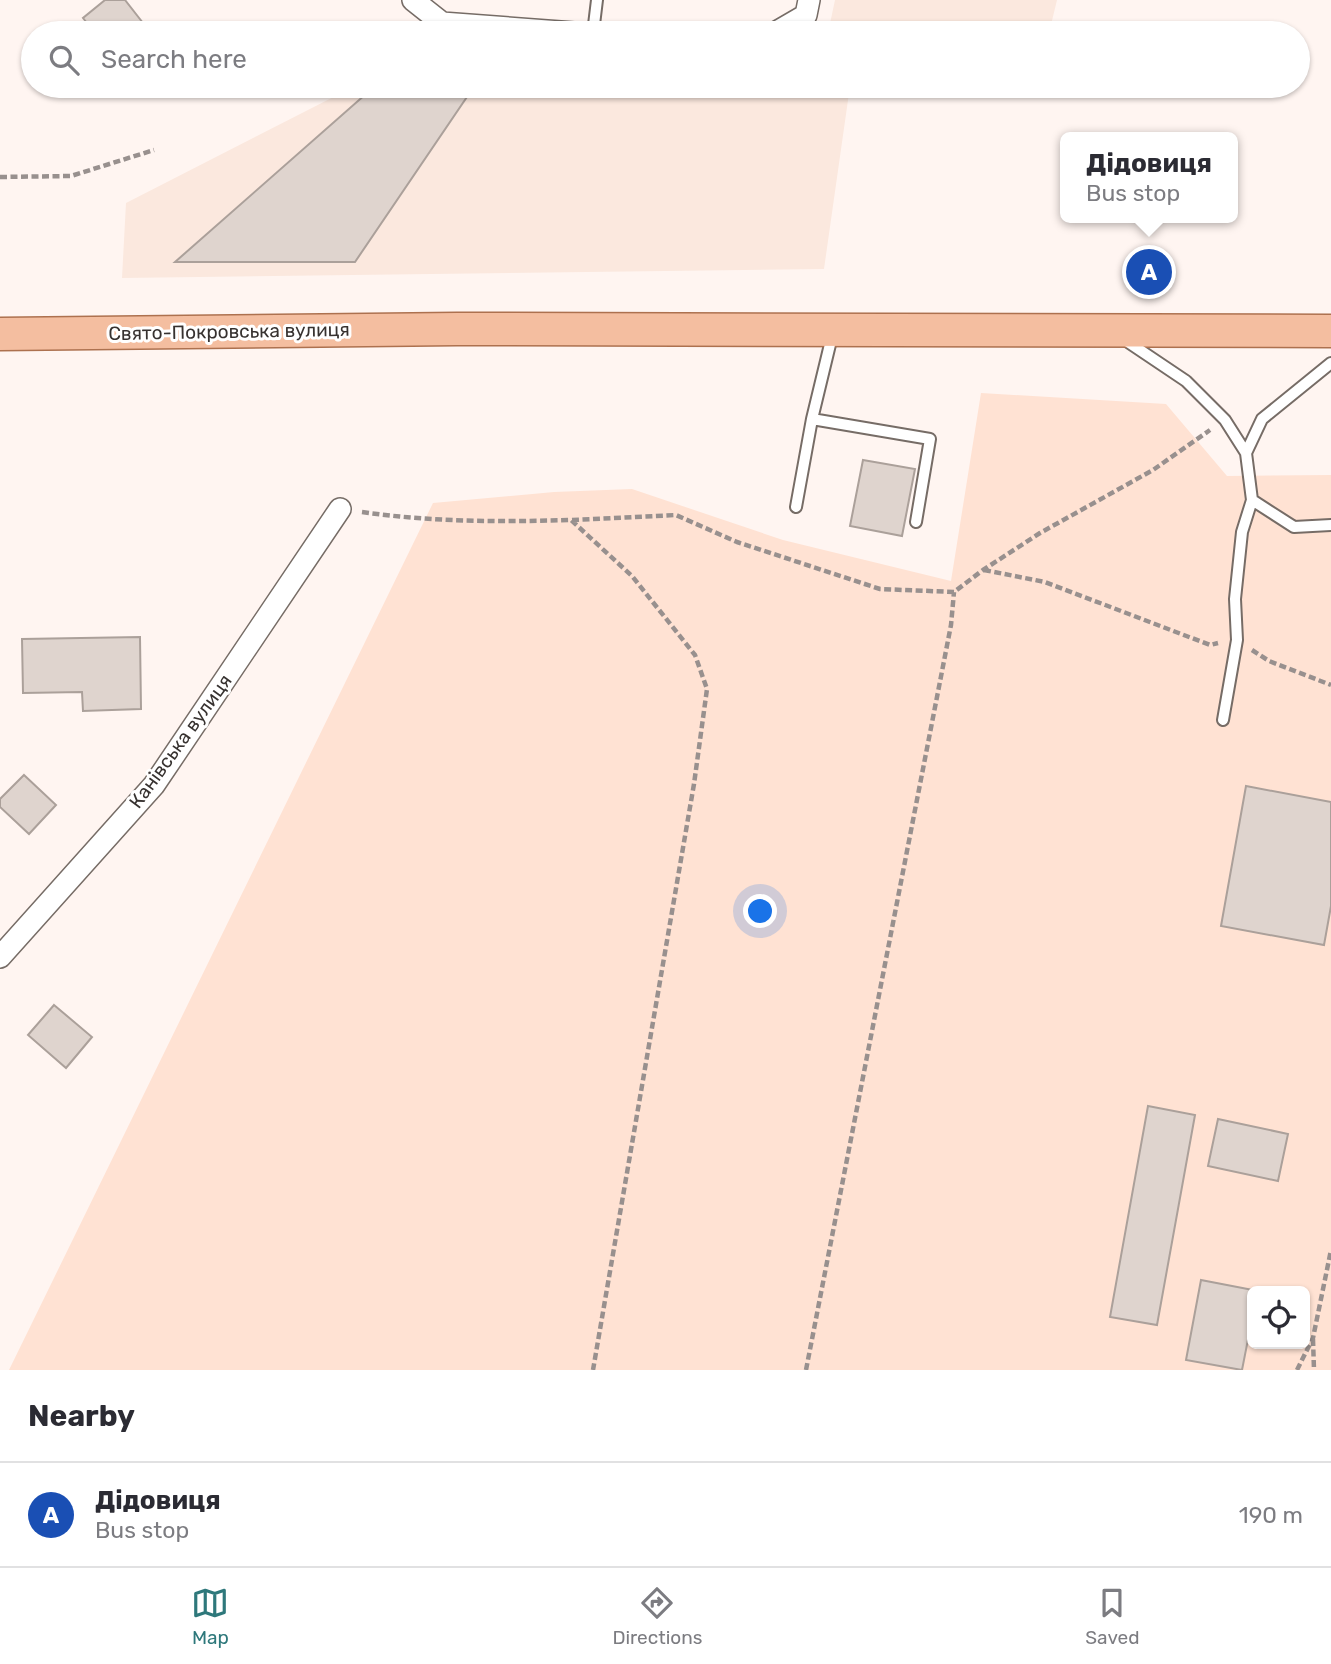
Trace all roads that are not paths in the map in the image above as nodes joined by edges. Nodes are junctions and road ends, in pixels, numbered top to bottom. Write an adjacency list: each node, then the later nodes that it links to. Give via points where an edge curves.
1 (414, 0): 4 (street)
2 (597, 0): 5 (lane)
3 (809, 0): 6 (street, via 806,15)
4 (440, 21)
5 (594, 21)
6 (796, 21)
7 (834, 329): 8 (main road, Свято-Покровська вулиця); 10 (main road, Свято-Покровська вулиця); 12 (lane)
8 (1113, 331): 9 (main road, Свято-Покровська вулиця); 13 (lane, via 1186,381 1225,421)
9 (1331, 331)
10 (0, 334)
11 (1331, 363): 13 (lane, via 1262,419)
12 (812, 419): 15 (lane); 17 (lane, via 930,439)
13 (1246, 453): 14 (lane)
14 (1252, 500): 18 (lane, via 1294,527); 19 (lane, via 1242,532 1235,599 1237,640)
15 (796, 507)
16 (340, 509): 20 (street, Канівська вулиця, via 154,785)
17 (916, 522)
18 (1331, 525)
19 (1223, 720)
20 (0, 957)

